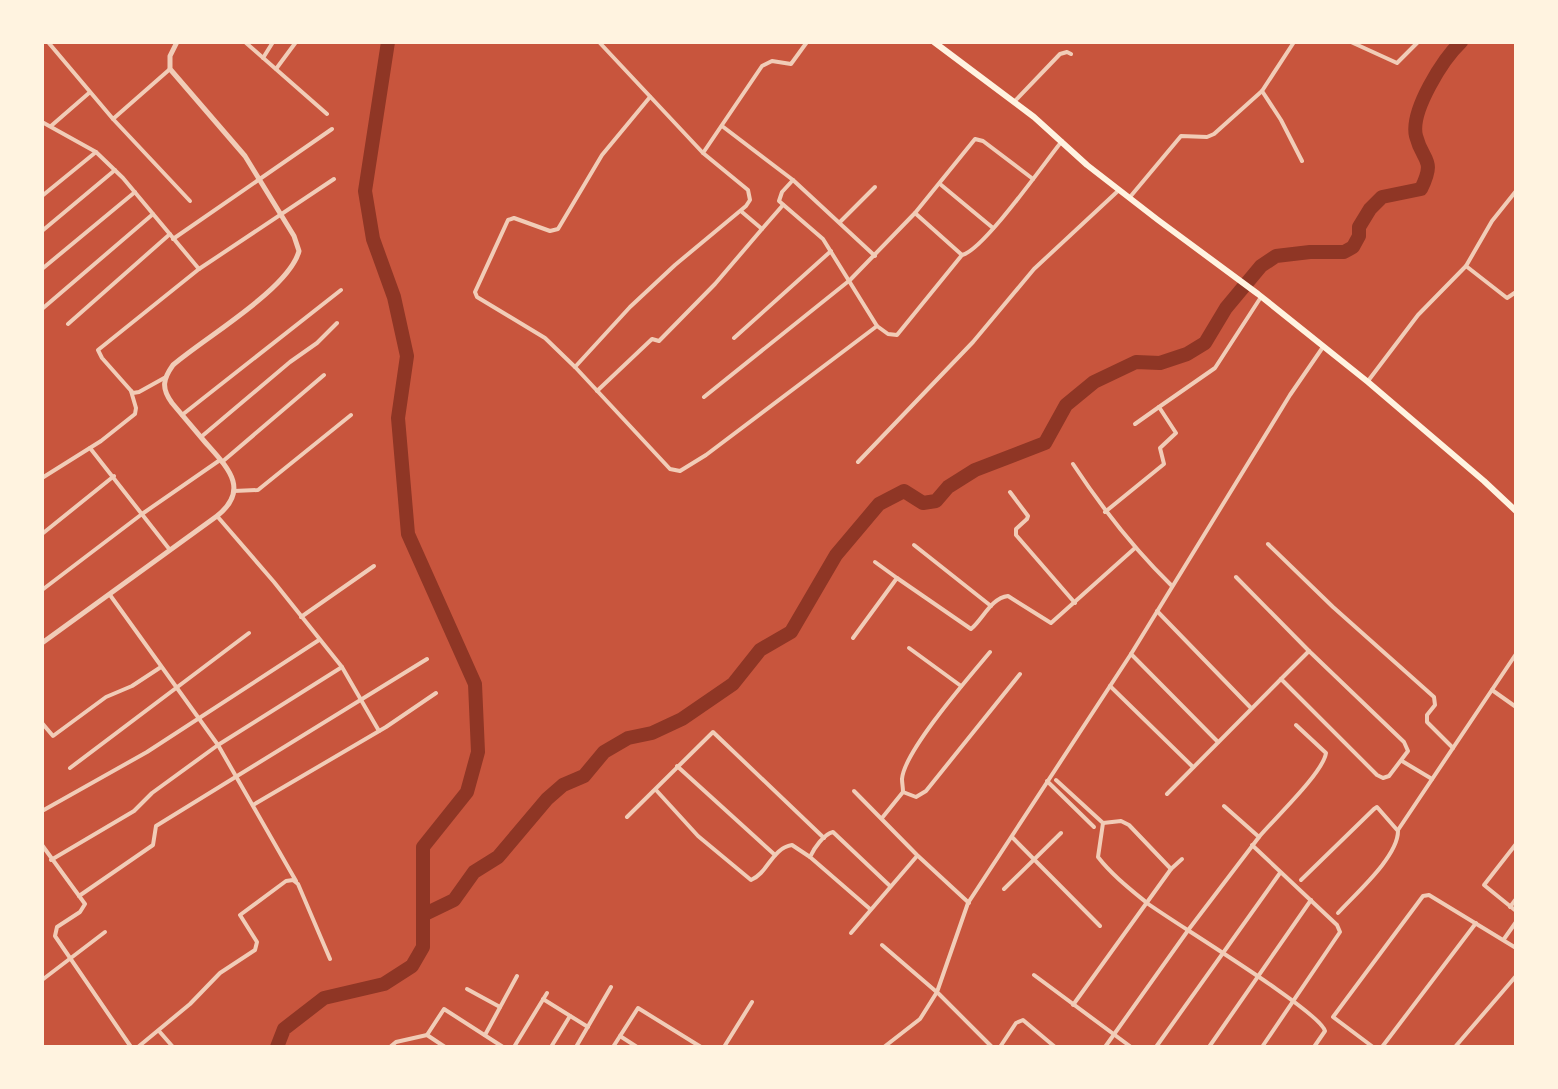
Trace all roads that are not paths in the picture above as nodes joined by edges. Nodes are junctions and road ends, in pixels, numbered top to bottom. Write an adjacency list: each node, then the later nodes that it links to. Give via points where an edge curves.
1 (177, 42): 14 (street)
2 (245, 42): 13 (street)
3 (273, 42): 13 (street)
4 (296, 42): 15 (street)
5 (599, 42): 18 (street)
6 (807, 42): 24 (street, via 791,64 772,61 762,66)
7 (934, 42): 19 (main road)
8 (1294, 42): 16 (street)
9 (1351, 42): 10 (street, via 1397,63)
10 (1418, 42)
11 (51, 43): 17 (street)
12 (1071, 54): 19 (street, via 1060,54)
13 (263, 58): 15 (street)
14 (170, 69): 21 (street); 31 (street)
15 (276, 69): 20 (street)
16 (1262, 91): 29 (street); 41 (street, via 1214,134 1181,136)
17 (89, 93): 21 (street); 23 (street)
18 (650, 97): 28 (street); 69 (street, via 602,155 558,229 508,220 475,292 545,338)
19 (1014, 102): 26 (main road)
20 (327, 114)
21 (113, 119): 42 (street)
22 (42, 122): 23 (street)
23 (51, 126): 27 (street)
24 (722, 126): 28 (street); 34 (street)
25 (332, 129): 31 (street)
26 (1062, 141): 33 (street); 37 (main road)
27 (96, 152): 30 (street); 40 (street)
28 (703, 153): 44 (street, via 748,190 750,200)
29 (1302, 161)
30 (115, 170): 39 (street); 51 (street)
31 (258, 178): 47 (street); 52 (street)
32 (334, 179): 47 (street)
33 (1033, 179): 35 (street, via 975,139); 49 (street)
34 (793, 180): 43 (street, via 780,197); 48 (street)
35 (940, 184): 45 (street); 49 (street)
36 (875, 187): 48 (street)
37 (1119, 189): 41 (main road); 83 (street, via 1034,269 973,342)
38 (1516, 191): 56 (street)
39 (135, 192): 46 (street); 57 (street)
40 (42, 196)
41 (1130, 197): 62 (main road)
42 (190, 201)
43 (783, 205): 50 (street); 53 (street)
44 (741, 211): 50 (street); 69 (street, via 630,307)
45 (915, 213): 54 (street); 55 (street)
46 (153, 214): 52 (street); 63 (street)
47 (281, 214): 58 (street); 71 (street, via 299,251 291,268 173,365)
48 (840, 222): 55 (street)
49 (993, 228): 54 (street, via 971,253)
50 (762, 229): 74 (street, via 659,341 652,339)
51 (42, 231)
52 (172, 237): 58 (street); 65 (street)
53 (831, 251): 59 (street); 67 (street)
54 (962, 255): 66 (street, via 897,335)
55 (875, 256): 59 (street)
56 (1466, 266): 61 (street, via 1507,298); 72 (street, via 1418,315)
57 (42, 269)
58 (199, 269): 73 (street, via 98,350)
59 (850, 280): 66 (street); 75 (street)
60 (341, 290): 77 (street)
61 (1516, 292)
62 (1260, 295): 68 (main road); 76 (street, via 1215,368)
63 (42, 309)
64 (337, 323): 80 (street)
65 (68, 324)
66 (877, 326): 74 (street, via 680,471 670,469)
67 (734, 338)
68 (1323, 347): 72 (main road); 102 (street)
69 (575, 367): 74 (street)
70 (324, 375): 82 (street)
71 (166, 377): 73 (street); 77 (street, via 166,395)
72 (1368, 382): 89 (main road)
73 (131, 391): 81 (street, via 135,414)
74 (597, 391)
75 (704, 397)
76 (1159, 407): 79 (street); 90 (street, via 1176,431 1160,448 1164,464)
77 (182, 415): 80 (street)
78 (351, 415): 87 (street, via 258,490)
79 (1135, 424)
80 (201, 437): 82 (street)
81 (90, 448): 85 (street); 86 (street)
82 (221, 461): 87 (street, via 232,476); 91 (street)
83 (858, 462)
84 (1073, 464): 90 (street)
85 (114, 476): 91 (street); 93 (street)
86 (42, 478)
87 (234, 491): 92 (street, via 230,504)
88 (1010, 492): 105 (street, via 1028,516 1016,535)
89 (1516, 511)
90 (1105, 512): 96 (street)
91 (142, 514): 97 (street); 103 (street)
92 (217, 516): 97 (street); 108 (street)
93 (42, 534)
94 (1268, 544): 137 (street, via 1434,697 1427,722)
95 (914, 545): 106 (street)
96 (1135, 548): 102 (street); 105 (street)
97 (170, 550): 104 (street)
98 (875, 562): 101 (street)
99 (374, 566): 108 (street)
100 (1236, 577): 114 (street)
101 (897, 578): 106 (street, via 971,629); 110 (street)
102 (1172, 586): 107 (street)
103 (42, 590)
104 (110, 595): 112 (street); 119 (street)
105 (1075, 603): 106 (street, via 1049,623 1008,596)
106 (991, 606)
107 (1157, 611): 116 (street); 130 (street)
108 (301, 617): 111 (street)
109 (249, 633): 125 (street)
110 (853, 638)
111 (319, 640): 120 (street); 131 (street)
112 (42, 643)
113 (909, 648): 123 (street)
114 (1309, 651): 122 (street); 138 (street, via 1404,742 1408,751)
115 (990, 652): 123 (street)
116 (1131, 654): 124 (street); 135 (street)
117 (1516, 654): 126 (street)
118 (427, 659): 128 (street)
119 (161, 667): 125 (street); 132 (street, via 106,697 53,736)
120 (342, 667): 128 (street); 136 (street)
121 (1020, 674): 148 (street, via 926,791 916,797)
122 (1281, 679): 130 (street); 138 (street, via 1377,775 1389,776)
123 (961, 686): 148 (street, via 906,765)
124 (1110, 686): 140 (street); 145 (street)
125 (178, 689): 131 (street); 141 (street)
126 (1492, 690): 129 (street); 137 (street)
127 (436, 693): 134 (street)
128 (360, 699): 134 (street); 142 (street)
129 (1516, 707)
130 (1251, 708): 135 (street)
131 (199, 719): 136 (street); 152 (street)
132 (42, 723)
133 (1296, 725): 160 (street, via 1325,750 1326,757)
134 (379, 731): 150 (street)
135 (1218, 742): 140 (street)
136 (218, 745): 142 (street); 170 (street, via 134,811)
137 (1453, 748): 143 (street)
138 (1402, 761): 143 (street)
139 (677, 766): 146 (street); 161 (street, via 716,733); 165 (street)
140 (1193, 767): 149 (street)
141 (70, 768)
142 (237, 777): 150 (street); 177 (street, via 156,826 153,845)
143 (1432, 779): 157 (street)
144 (1056, 780): 155 (street)
145 (1047, 781): 156 (street); 159 (street)
146 (656, 790): 153 (street); 165 (street, via 698,836 751,880)
147 (854, 791): 154 (street)
148 (903, 792): 154 (street)
149 (1167, 794)
150 (253, 805): 174 (street)
151 (1224, 806): 160 (street)
152 (42, 811)
153 (627, 817)
154 (882, 818): 166 (street)
155 (1103, 823): 171 (street, via 1129,825); 181 (street, via 1098,857)
156 (1094, 827)
157 (1398, 830): 173 (street, via 1377,807); 185 (street, via 1383,864)
158 (1061, 833): 168 (street)
159 (1011, 836): 168 (street); 180 (street)
160 (1259, 837): 164 (street)
161 (824, 838): 167 (street); 175 (street, via 833,832)
162 (1516, 844): 182 (street, via 1484,885)
163 (42, 845): 170 (street)
164 (1252, 845): 172 (street); 189 (street)
165 (775, 855): 167 (street, via 792,845)
166 (917, 855): 175 (street); 180 (street)
167 (810, 857): 183 (street)
168 (1035, 859): 176 (street); 188 (street)
169 (1182, 859): 171 (street)
170 (51, 860): 177 (street)
171 (1171, 869): 181 (street)
172 (1281, 872): 179 (street); 195 (street)
173 (1301, 880)
174 (296, 881): 197 (street); 214 (street, via 286,881 241,912 257,948 220,973)
175 (890, 886): 183 (street)
176 (1004, 889)
177 (79, 896): 196 (street, via 84,909 54,932)
178 (1516, 899): 182 (street)
179 (1311, 900): 201 (street); 208 (street, via 1340,932)
180 (969, 903): 205 (street)
181 (1148, 903): 189 (street); 210 (street)
182 (1510, 907): 184 (street)
183 (870, 909): 191 (street)
184 (1516, 911)
185 (1338, 913)
186 (1516, 922): 192 (street)
187 (1476, 923): 192 (street); 242 (street, via 1423,896 1333,1017); 243 (street)
188 (1100, 926)
189 (1189, 929): 195 (street); 215 (street)
190 (105, 932): 196 (street)
191 (851, 933)
192 (1504, 939): 194 (street)
193 (882, 945): 205 (street)
194 (1516, 948)
195 (1221, 954): 201 (street); 238 (street)
196 (71, 957): 202 (street); 219 (street)
197 (330, 959)
198 (1034, 975): 210 (street)
199 (517, 976): 211 (street)
200 (1516, 976): 244 (street)
201 (1258, 978): 208 (street); 239 (street)
202 (42, 980)
203 (611, 987): 213 (street)
204 (467, 989): 211 (street)
205 (937, 992): 232 (street, via 920,1019); 233 (street)
206 (547, 993): 207 (street)
207 (543, 999): 212 (street); 225 (street)
208 (1294, 1001): 240 (street); 241 (street, via 1324,1026)
209 (752, 1002): 231 (street)
210 (1073, 1005): 215 (street)
211 (500, 1007): 217 (street)
212 (570, 1016): 213 (street); 226 (street)
213 (588, 1027): 227 (street)
214 (159, 1031): 220 (street); 221 (street)
215 (1114, 1034): 236 (street); 237 (street)
216 (427, 1035): 217 (street, via 445,1009); 222 (street); 223 (street)
217 (485, 1035): 224 (street)
218 (620, 1036): 228 (street); 229 (street); 230 (street, via 638,1008)
219 (131, 1047)
220 (138, 1047)
221 (173, 1047)
222 (390, 1047)
223 (445, 1047)
224 (503, 1047)
225 (514, 1047)
226 (551, 1047)
227 (576, 1047)
228 (613, 1047)
229 (637, 1047)
230 (701, 1047)
231 (724, 1047)
232 (884, 1047)
233 (992, 1047)
234 (1000, 1047): 235 (street, via 1023,1020)
235 (1055, 1047)
236 (1105, 1047)
237 (1131, 1047)
238 (1156, 1047)
239 (1209, 1047)
240 (1262, 1047)
241 (1314, 1047)
242 (1373, 1047)
243 (1382, 1047)
244 (1455, 1047)

